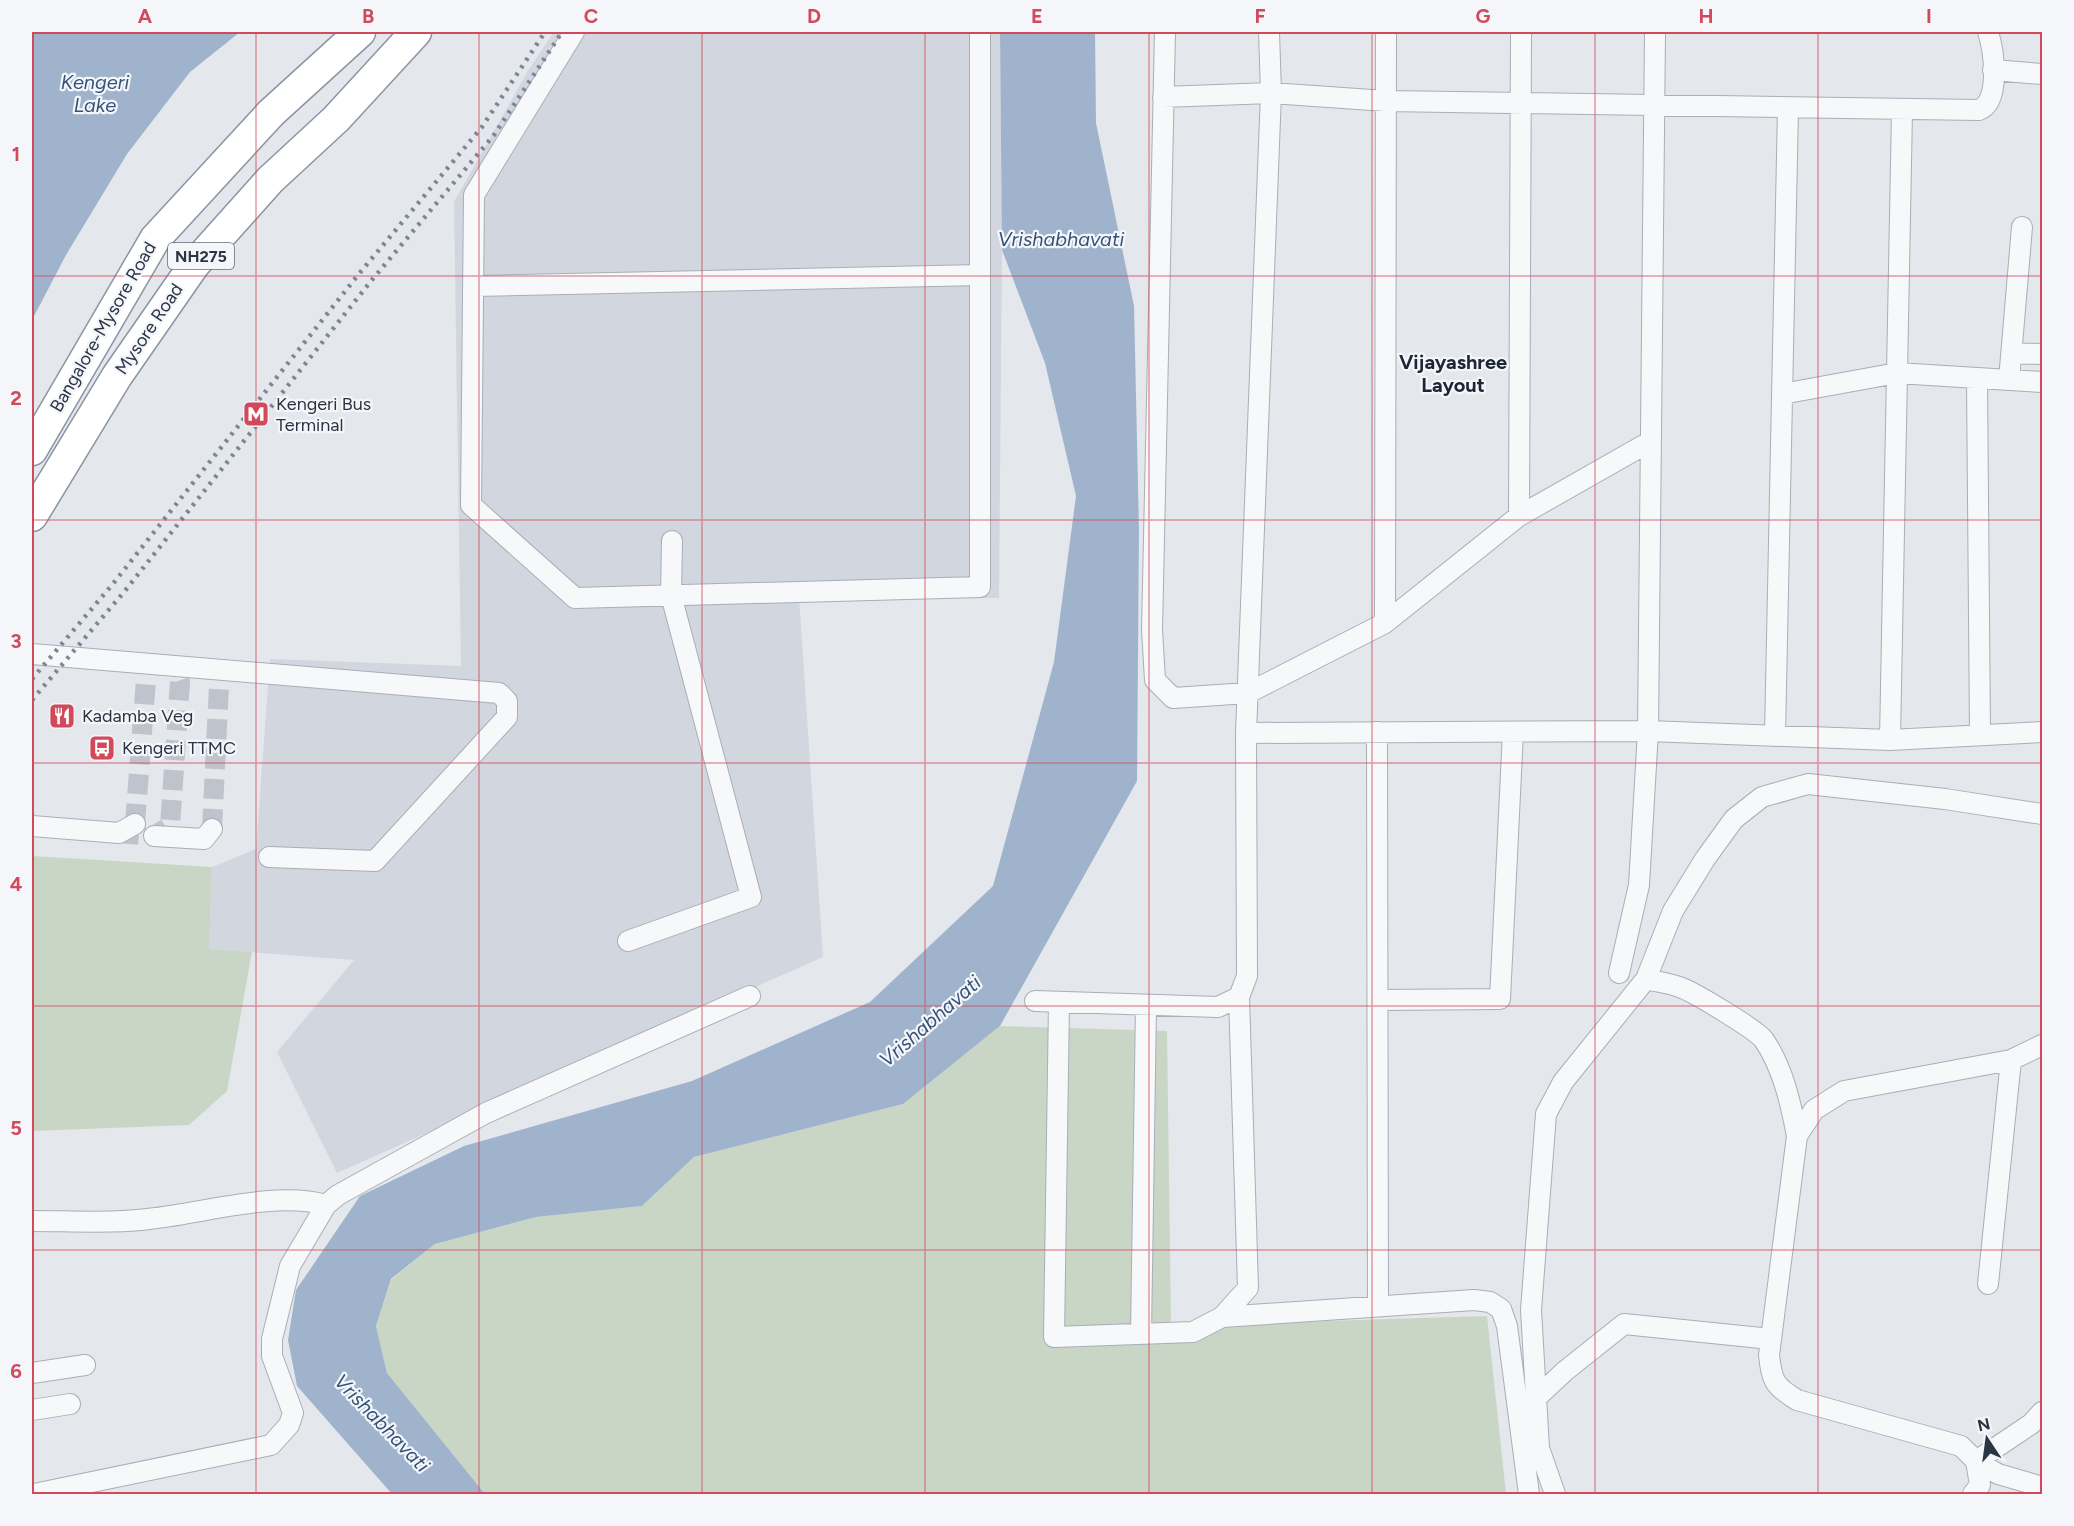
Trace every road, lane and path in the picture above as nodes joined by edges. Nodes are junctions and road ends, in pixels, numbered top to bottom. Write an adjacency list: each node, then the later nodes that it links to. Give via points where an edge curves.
1 (360, 32): 31 (highway, Bangalore-Mysore Road / NH275, via 271,112 155,239)
2 (416, 32): 32 (highway, Mysore Road / NH275, via 336,119 270,180 194,265 117,376)
3 (574, 32): 22 (street, via 474,195)
4 (980, 32): 21 (street)
5 (1165, 32): 14 (street)
6 (1269, 32): 13 (street)
7 (1386, 32): 15 (street)
8 (1521, 32): 16 (street)
9 (1655, 32): 17 (street)
10 (1988, 32): 11 (street)
11 (1993, 70): 12 (street); 19 (street, via 1992,99 1987,107)
12 (2043, 74)
13 (1271, 93): 14 (street); 15 (street); 38 (street)
14 (1163, 97): 38 (street, via 1152,618 1155,680 1173,698)
15 (1386, 101): 16 (street); 36 (street)
16 (1521, 103): 17 (street); 33 (street)
17 (1654, 105): 18 (street); 30 (street)
18 (1788, 108): 19 (street); 29 (street)
19 (1902, 111): 25 (street)
20 (2022, 227): 23 (street)
21 (980, 275): 22 (street); 35 (street, via 980,587)
22 (474, 286): 35 (street, via 471,504 575,598)
23 (2012, 353): 24 (street); 27 (street)
24 (2043, 354)
25 (1897, 373): 26 (street); 29 (street); 46 (street)
26 (1977, 378): 27 (street); 44 (street)
27 (2009, 380): 28 (street)
28 (2043, 382)
29 (1782, 394): 45 (street)
30 (1651, 441): 33 (street); 39 (street)
31 (32, 450)
32 (32, 516)
33 (1519, 516): 36 (street)
34 (672, 541): 35 (street)
35 (671, 595): 53 (street, via 751,897)
36 (1385, 623): 38 (street)
37 (32, 654): 52 (street, via 143,671 499,693 507,701 507,717 375,861)
38 (1248, 693): 43 (street)
39 (1648, 731): 41 (street); 45 (street); 54 (street, via 1639,885)
40 (1377, 732): 41 (street); 43 (street); 58 (street)
41 (1513, 732): 58 (street, via 1500,999)
42 (2043, 732): 44 (street)
43 (1246, 733): 57 (street, via 1247,976)
44 (1980, 735): 46 (street)
45 (1775, 736): 46 (street)
46 (1890, 740)
47 (2043, 814): 55 (street, via 1808,784 1762,797 1734,819 1705,859 1673,911)
48 (135, 824): 49 (street, via 119,833)
49 (32, 826)
50 (212, 829): 51 (street, via 204,839)
51 (154, 836)
52 (269, 857)
53 (628, 941)
54 (1619, 973)
55 (1646, 979): 64 (street, via 1682,988 1763,1038 1791,1103); 74 (street, via 1563,1082 1546,1114 1531,1310)
56 (750, 996): 65 (street, via 486,1113)
57 (1239, 997): 61 (street, via 1218,1007); 69 (street, via 1248,1288)
58 (1378, 1000): 68 (street)
59 (1035, 1001): 60 (street)
60 (1059, 1002): 61 (street); 70 (street, via 1054,1337)
61 (1146, 1005): 70 (street)
62 (2043, 1045): 63 (street)
63 (2011, 1060): 64 (street, via 1844,1091 1814,1110); 67 (street)
64 (1797, 1136): 71 (street)
65 (326, 1205): 66 (street, via 290,1200 156,1218); 80 (street, via 290,1266 272,1339 272,1356 293,1413 281,1436 271,1445)
66 (32, 1221)
67 (1988, 1284)
68 (1378, 1306): 69 (street); 81 (street, via 1474,1300 1490,1302 1501,1309 1507,1326)
69 (1222, 1317): 70 (street, via 1193,1332)
70 (1141, 1334)
71 (1771, 1339): 74 (street, via 1624,1324); 78 (street, via 1770,1364 1777,1388 1797,1400 1961,1446)
72 (86, 1365): 73 (street)
73 (32, 1373)
74 (1534, 1400): 82 (street, via 1539,1448)
75 (70, 1404): 76 (street)
76 (32, 1410)
77 (2043, 1412): 78 (street)
78 (1976, 1461): 79 (street); 83 (street, via 1980,1485)
79 (2038, 1489)
80 (34, 1494)
81 (1530, 1494)
82 (1555, 1494)
83 (1973, 1494)

